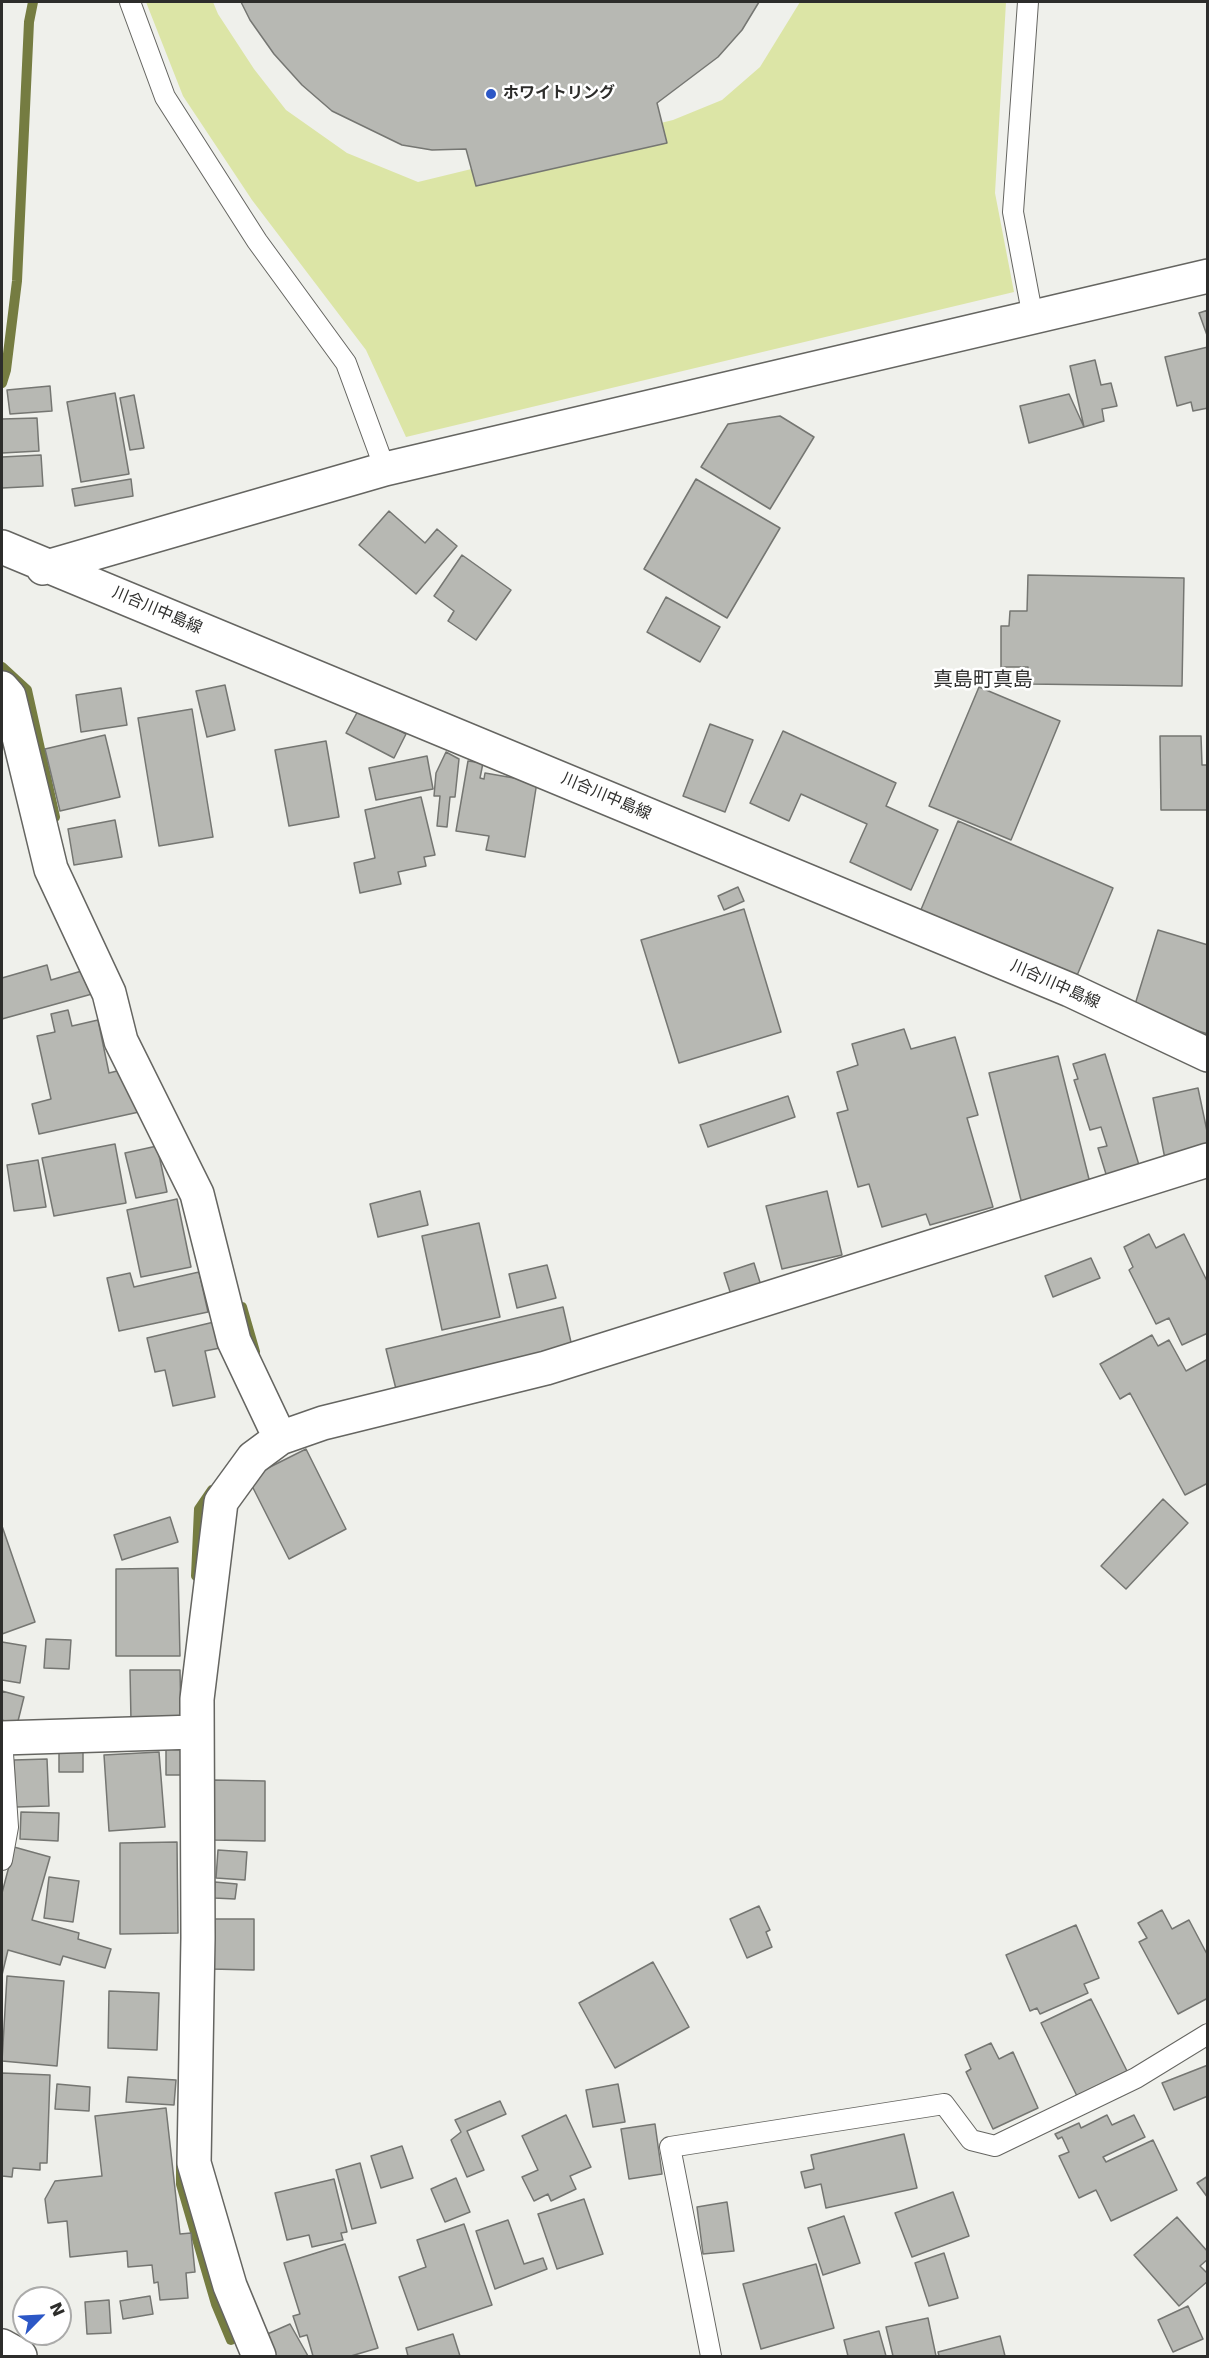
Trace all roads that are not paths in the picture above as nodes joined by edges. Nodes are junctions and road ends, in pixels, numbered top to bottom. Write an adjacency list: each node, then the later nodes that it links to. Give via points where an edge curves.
1 (130, 2): 5 (lane, via 165,97 256,241 346,363)
2 (1028, 2): 4 (lane, via 1013,213)
3 (1208, 276): 4 (street)
4 (1033, 318): 5 (street)
5 (385, 469): 7 (street)
6 (2, 547): 7 (street, 川合川中島線)
7 (52, 567): 8 (street); 10 (street, 川合川中島線, via 1070,990)
8 (2, 571)
9 (2, 688): 12 (street, via 9,696 51,869 109,993 121,1041 197,1194 234,1341)
10 (1208, 1055)
11 (1208, 1160): 12 (street, via 546,1368 323,1423)
12 (280, 1438): 13 (street, via 253,1458 221,1502)
13 (195, 1732): 14 (street); 19 (street, via 198,1938 194,2163)
14 (2, 1738): 15 (lane, via 8,1827)
15 (2, 1860)
16 (1208, 2034): 20 (lane, via 1136,2078 995,2146 971,2140 944,2104 670,2147)
17 (2, 2346): 18 (street)
18 (20, 2356)
19 (253, 2356)
20 (711, 2356)

